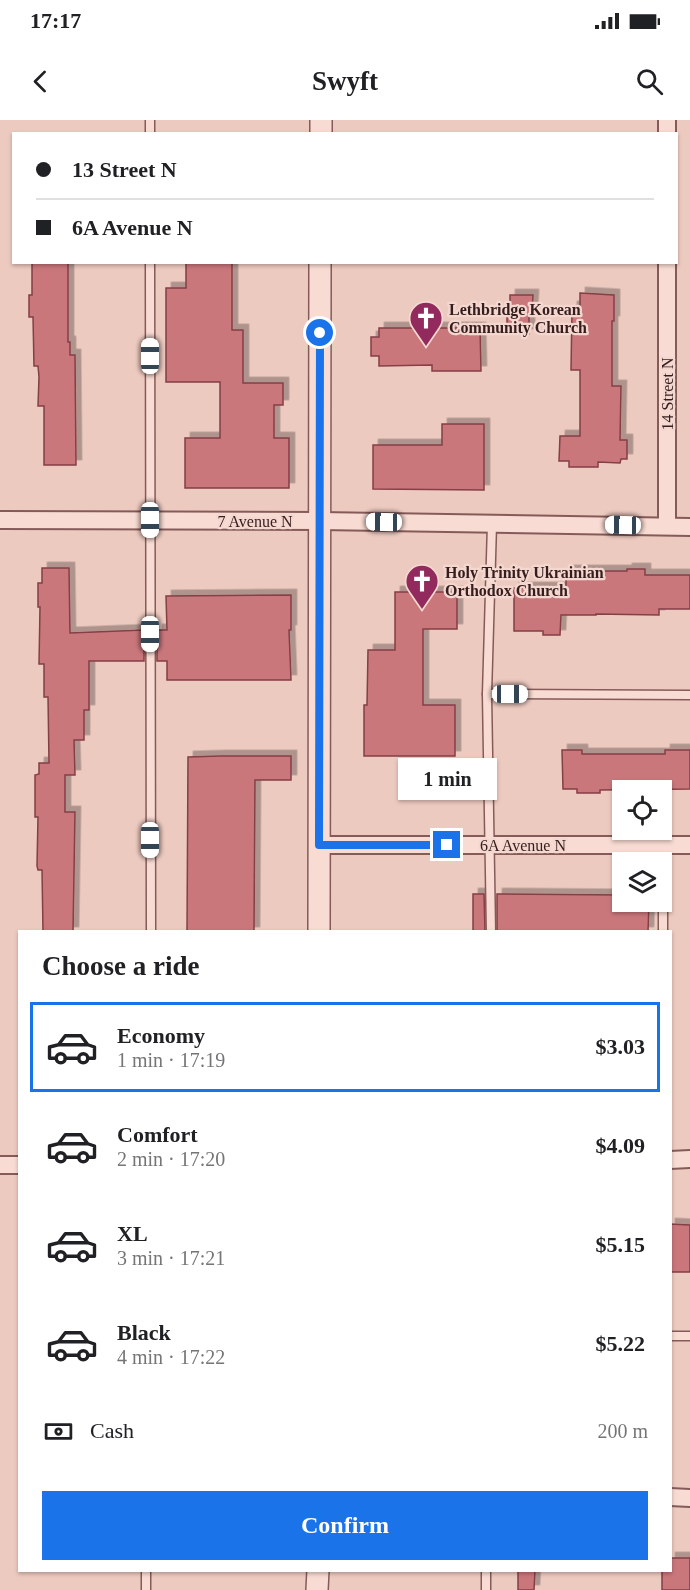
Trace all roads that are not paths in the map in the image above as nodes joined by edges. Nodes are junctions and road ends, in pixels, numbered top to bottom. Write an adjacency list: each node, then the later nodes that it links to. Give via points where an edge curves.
1 (150, 264): 5 (lane)
2 (320, 264): 6 (street)
3 (667, 264): 8 (street, 14 Street N)
4 (0, 520): 5 (street, 7 Avenue N)
5 (150, 520): 6 (street, 7 Avenue N); 16 (lane)
6 (320, 521): 7 (street, 7 Avenue N); 15 (street)
7 (492, 524): 8 (street, 7 Avenue N); 10 (lane)
8 (667, 526): 9 (street, 7 Avenue N)
9 (690, 527)
10 (487, 694): 11 (lane); 12 (lane)
11 (690, 695)
12 (489, 844): 13 (street, 6A Avenue N); 15 (street, 6A Avenue N); 18 (lane)
13 (663, 844): 14 (street, 6A Avenue N); 19 (lane)
14 (690, 844)
15 (319, 845): 17 (street)
16 (151, 930)
17 (319, 930)
18 (491, 930)
19 (663, 930)
20 (690, 1159): 21 (street)
21 (672, 1160)
22 (0, 1165): 23 (street)
23 (18, 1165)
24 (672, 1336): 25 (lane)
25 (690, 1336)
26 (672, 1497): 27 (street)
27 (690, 1498)
28 (146, 1572): 31 (lane)
29 (318, 1572): 32 (street)
30 (486, 1572): 33 (lane)
31 (146, 1590)
32 (318, 1590)
33 (486, 1590)

